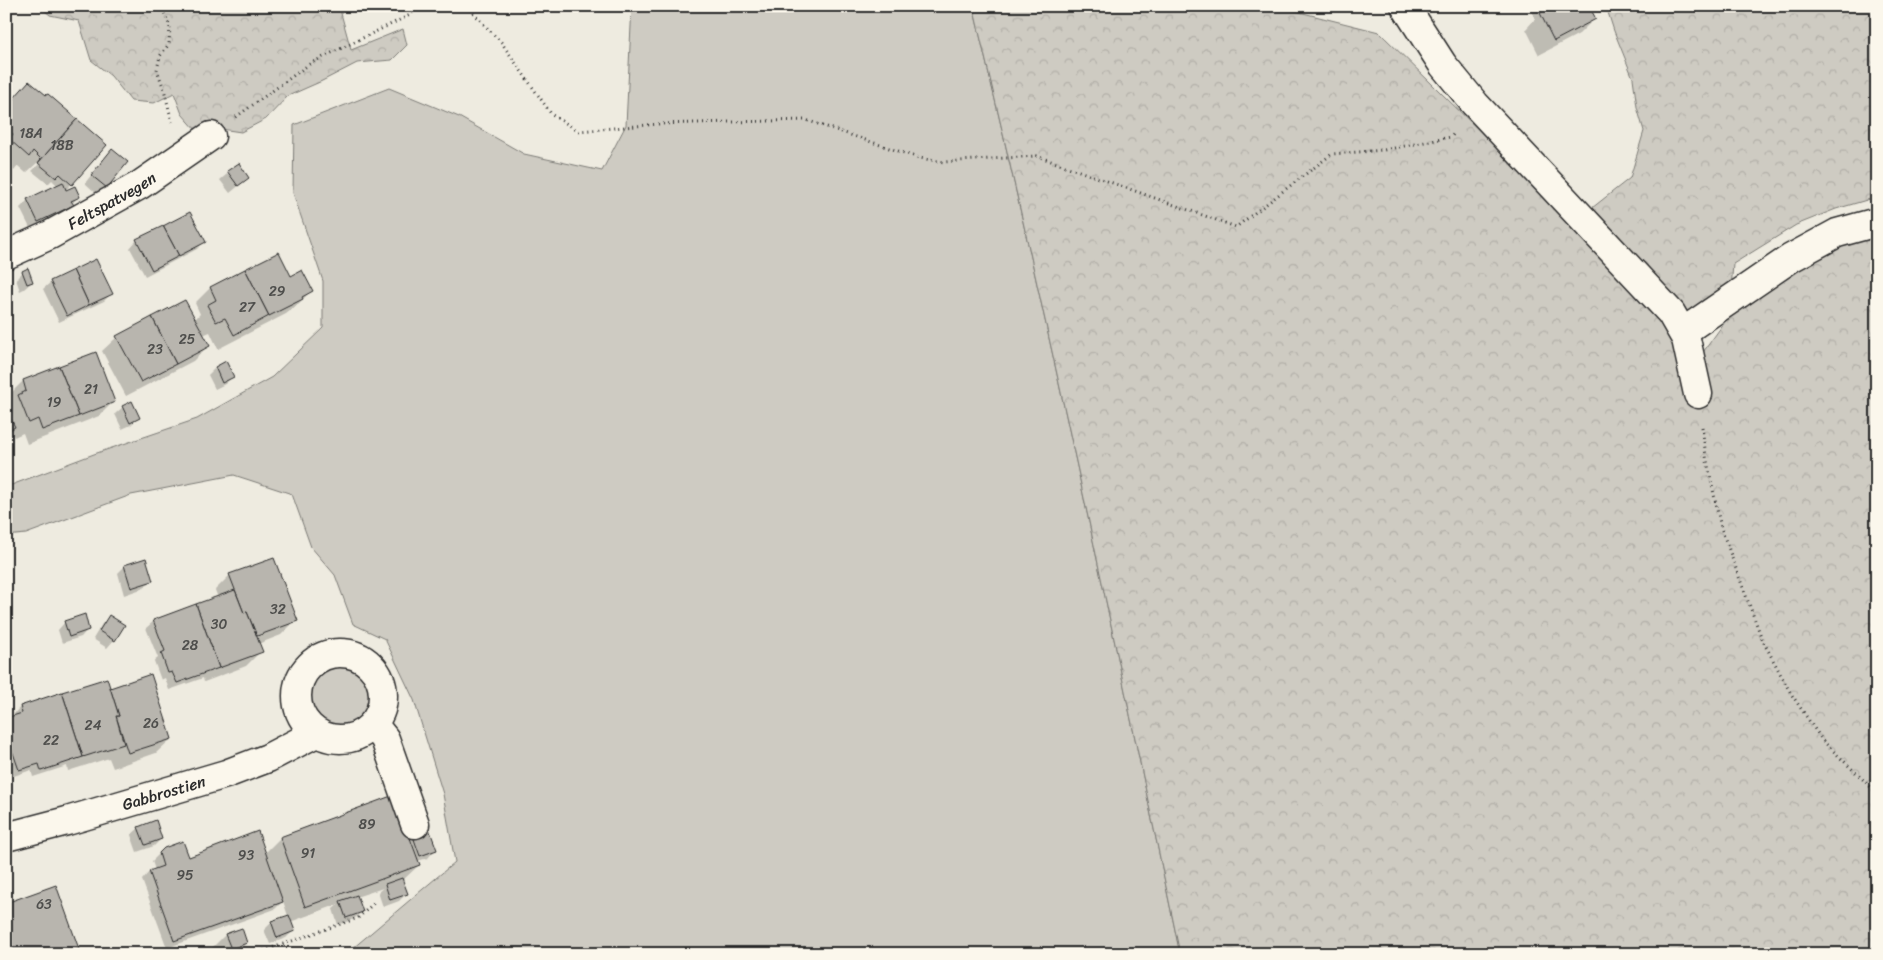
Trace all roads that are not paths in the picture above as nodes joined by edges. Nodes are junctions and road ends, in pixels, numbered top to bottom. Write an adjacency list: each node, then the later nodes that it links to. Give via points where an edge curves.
1 (1405, 6): 5 (street, via 1443,65 1475,104 1671,313)
2 (211, 136): 4 (street, Feltspatvegen, via 140,185 50,235)
3 (1877, 222): 5 (street, via 1837,233 1791,258)
4 (6, 255)
5 (1683, 332): 6 (street)
6 (1698, 394)
7 (373, 724): 8 (street, via 357,737 332,739); 8 (street, via 383,706 382,683 373,667 358,656 339,652 319,657 302,674 296,699 302,717); 9 (street, via 384,739)
8 (316, 733): 10 (street, Gabbrostien, via 268,758 226,774)
9 (416, 824)
10 (6, 837)

